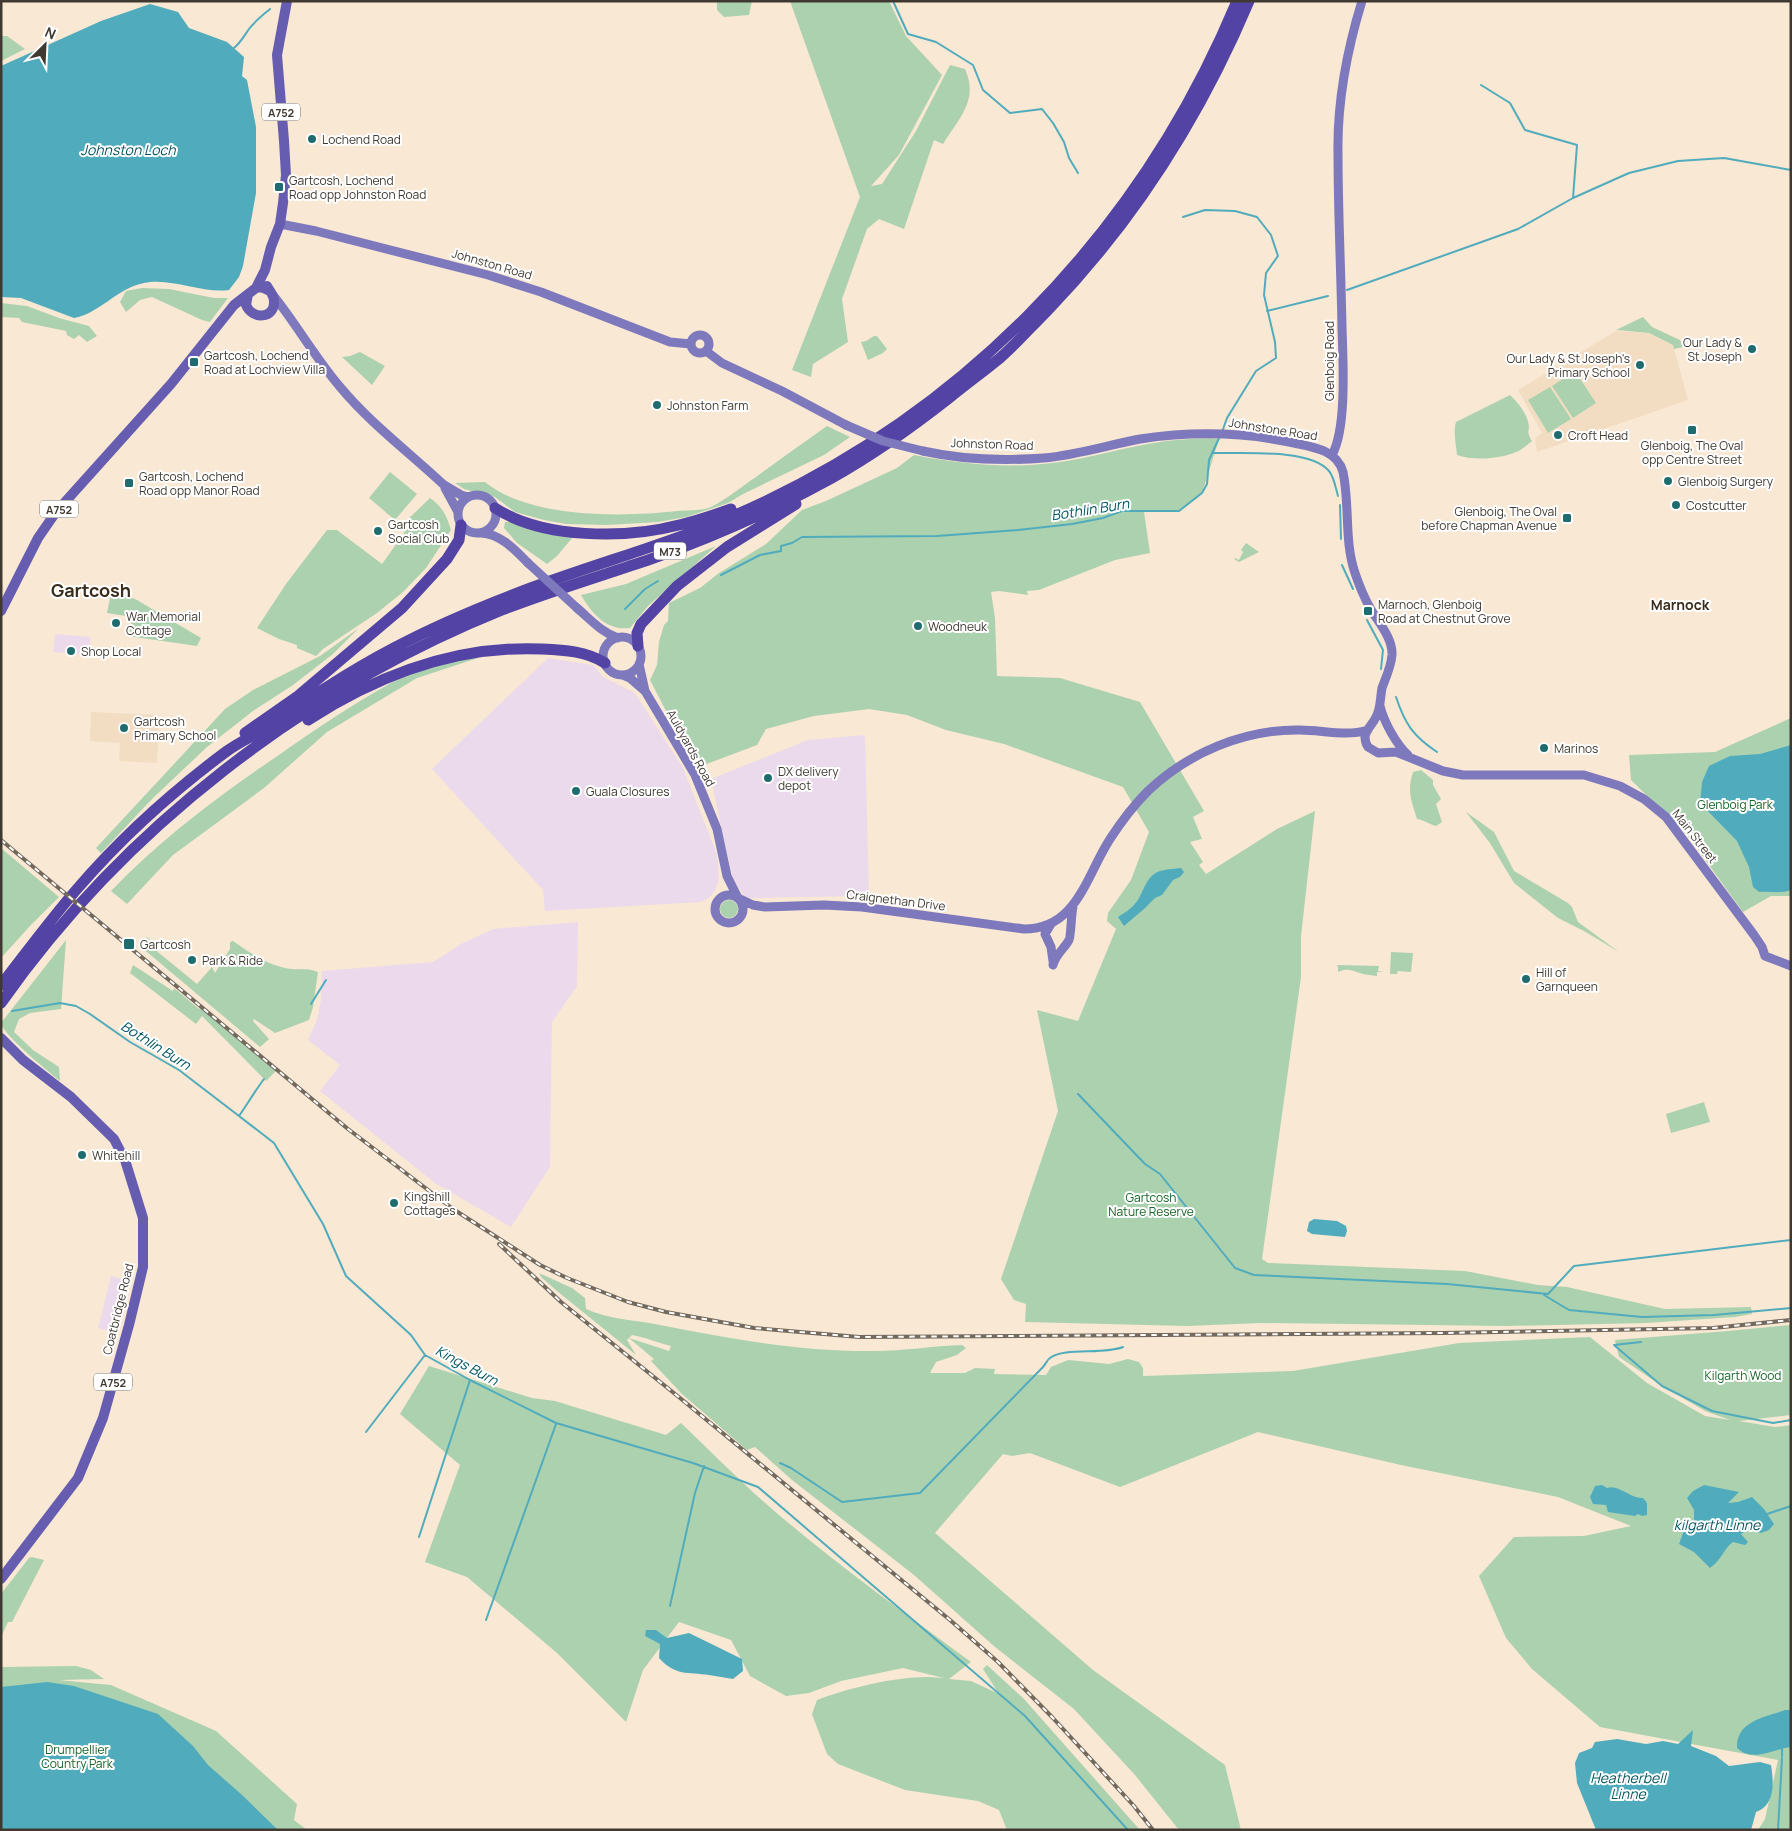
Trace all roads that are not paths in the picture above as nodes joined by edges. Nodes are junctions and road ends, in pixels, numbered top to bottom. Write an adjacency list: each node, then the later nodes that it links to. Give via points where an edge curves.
1 (287, 1): 5 (main road, A752, via 277,55 286,175)
2 (1238, 1): 15 (highway, M73, via 1204,77 1174,129 1121,209 1071,271 979,361)
3 (1249, 1): 17 (highway, M73, via 1212,81 1167,161 1076,281 1001,357)
4 (1362, 1): 18 (street, Glenboig Road, via 1353,30 1340,103 1338,152 1343,382 1339,434)
5 (280, 224): 6 (main road, A752); 13 (street, Johnston Road, via 488,275 670,342)
6 (265, 270): 7 (main road, A752); 8 (main road, A752)
7 (252, 291): 8 (main road, via 266,288); 9 (main road, via 245,301); 10 (main road, A752)
8 (271, 293): 11 (main road, via 274,301); 12 (street)
9 (248, 309): 10 (main road); 11 (main road, via 258,316)
10 (229, 311): 26 (main road, A752, via 171,384 56,512 38,538)
11 (270, 312): 12 (street)
12 (291, 320): 19 (street, via 342,389)
13 (691, 344): 14 (street, Johnston Road, via 698,353); 14 (street, Johnston Road, via 695,336 704,336 709,343)
14 (706, 351): 16 (street, Johnston Road, bridge, via 722,363 846,425 883,441 942,455 984,459 1045,458 1139,440)
15 (887, 432): 22 (highway, via 752,500 680,526 628,533 582,532); 42 (highway, M73, via 816,475 755,506 674,539 514,594 395,648 318,692 230,749)
16 (1208, 433): 18 (street, Johnstone Road, via 1302,444)
17 (883, 447): 29 (highway, via 727,547 683,581 641,624 637,633); 43 (highway, M73, via 796,498 704,539 514,606 390,663 289,724 222,773)
18 (1332, 455): 34 (street, via 1342,469 1346,489 1349,547 1354,571 1391,645 1391,664)
19 (444, 485): 20 (street); 21 (street)
20 (468, 497): 21 (street); 22 (street, via 482,496 490,500)
21 (458, 512): 23 (street)
22 (495, 514): 24 (street, via 491,528); 25 (street, via 497,530)
23 (462, 525): 24 (street, via 470,532); 42 (highway, via 459,540 447,559 402,608 298,696 200,768)
24 (481, 533): 25 (street, via 494,536)
25 (508, 545): 27 (street, bridge)
26 (1, 611)
27 (594, 624): 28 (street); 30 (street, via 602,641)
28 (618, 638): 29 (street, via 630,639); 30 (street, via 610,642)
29 (638, 646): 31 (street)
30 (604, 658): 32 (street, via 612,672); 43 (highway, via 576,652 518,649 463,655 407,670 316,716)
31 (639, 664): 32 (street, via 632,672); 33 (street, Auldyards Road)
32 (623, 675): 33 (street, Auldyards Road)
33 (645, 692): 44 (street, Auldyards Road, via 695,775 717,829)
34 (1380, 706): 35 (street); 36 (street)
35 (1388, 727): 36 (street, via 1380,724); 38 (street)
36 (1369, 728): 37 (street); 39 (street)
37 (1344, 734): 39 (street); 47 (street, via 1297,730 1261,734 1226,743 1180,766 1148,791 1130,811 1110,839)
38 (1394, 737): 40 (street, via 1392,746); 41 (street)
39 (1366, 744): 40 (street, via 1374,752)
40 (1385, 752): 41 (street)
41 (1410, 757): 55 (street, Main Street, via 1442,771 1463,775 1584,775 1609,782 1644,799 1660,811 1677,831 1754,935 1765,956)
42 (182, 786): 56 (highway, M73, via 130,833 78,887)
43 (169, 818): 57 (highway, M73, via 88,896)
44 (726, 876): 45 (street, Auldyards Road); 46 (street, Auldyards Road)
45 (720, 898): 46 (street, via 731,895); 49 (street, via 716,907 720,919 731,922)
46 (738, 898): 48 (street, Craignethan Drive); 49 (street, via 743,906)
47 (1074, 904): 50 (street); 52 (street)
48 (765, 907): 49 (street, Craignethan Drive); 51 (street, Craignethan Drive, via 862,907)
49 (739, 918)
50 (1053, 923): 51 (street, Craignethan Drive); 52 (street, via 1062,923); 53 (street, via 1046,930)
51 (1024, 929): 53 (street, Craignethan Drive)
52 (1070, 931): 54 (street, via 1070,940)
53 (1048, 942): 54 (street, via 1056,947); 54 (street, via 1053,963)
54 (1064, 946)
55 (1791, 966)
56 (1, 986)
57 (1, 1003)
58 (1, 1038): 59 (main road, Coatbridge Road / A752, via 23,1060 71,1097 114,1139 125,1160 143,1218 143,1267 102,1418 78,1478)
59 (1, 1579)

